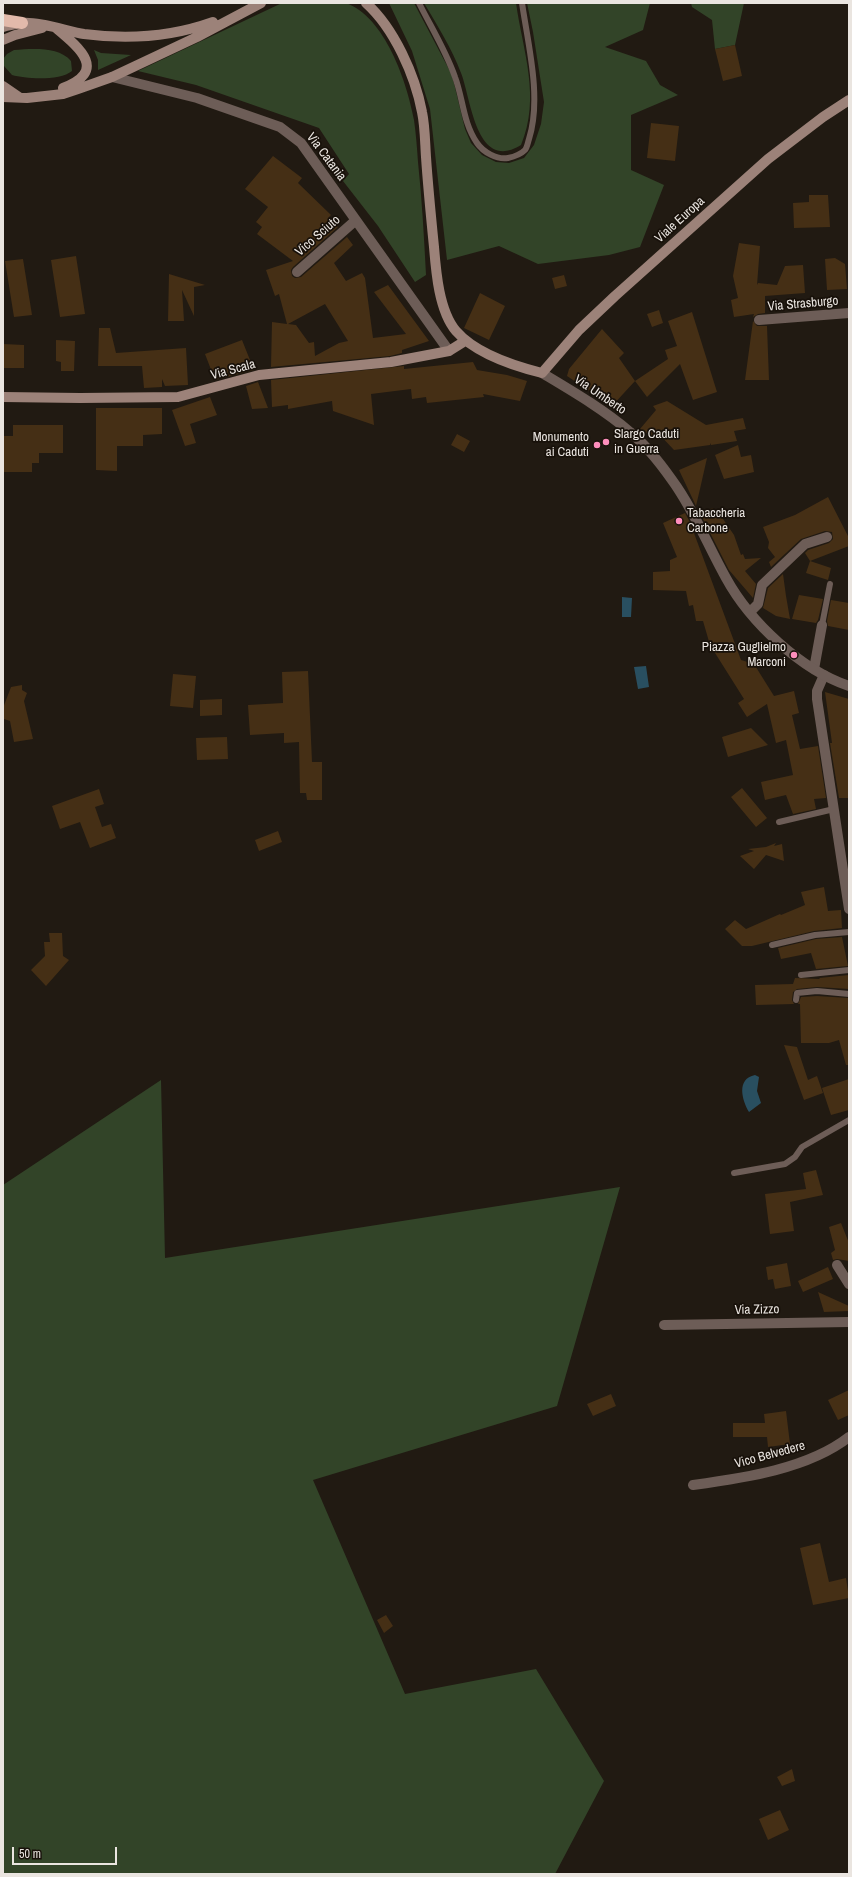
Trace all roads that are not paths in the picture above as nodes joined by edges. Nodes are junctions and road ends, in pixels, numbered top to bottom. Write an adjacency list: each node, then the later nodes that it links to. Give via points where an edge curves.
1 (261, 3): 5 (main road)
2 (366, 3): 21 (main road, via 382,19 391,33 414,84 422,112 438,286 451,323)
3 (419, 3): 4 (lane, via 452,69 469,130 488,153 507,158 525,150 532,127 532,74)
4 (522, 3)
5 (241, 13): 9 (main road, via 194,29 145,37 111,37); 11 (main road)
6 (3, 20): 7 (highway)
7 (22, 23): 8 (main road); 9 (main road)
8 (3, 27)
9 (50, 27): 10 (main road); 14 (main road, via 74,44 84,56 87,69 83,77 71,85)
10 (3, 40)
11 (112, 77): 14 (main road, via 63,94); 17 (street, Via Catania, via 198,98 280,127 302,143)
12 (3, 86): 15 (main road)
13 (3, 97): 15 (main road)
14 (32, 97): 15 (main road)
15 (21, 98)
16 (849, 100): 23 (main road, Viale Europa, via 822,117 768,159 579,330)
17 (356, 220): 18 (street, Vico Sciuto); 22 (street, Via Catania)
18 (297, 272)
19 (849, 313): 20 (street, Via Strasburgo)
20 (759, 320)
21 (465, 341): 22 (main road, Via Scala); 23 (main road, Via Umberto, via 519,368)
22 (449, 351): 24 (main road, Via Scala, via 392,362 259,375 178,397)
23 (542, 373): 27 (street, Via Umberto, via 631,432 649,452 672,480 692,512 726,579)
24 (3, 397)
25 (827, 537): 27 (street, via 804,544 762,585 758,604)
26 (830, 584): 28 (lane)
27 (750, 612): 29 (street, Via Umberto, via 762,627)
28 (822, 625): 29 (street)
29 (814, 669): 30 (street, Via Umberto)
30 (824, 676): 31 (street, Via Umberto); 32 (street, via 817,691)
31 (849, 686)
32 (834, 809): 33 (lane); 34 (street)
33 (780, 822)
34 (849, 909)
35 (849, 932): 36 (lane, via 815,935)
36 (772, 945)
37 (849, 970): 38 (lane)
38 (801, 975)
39 (849, 994): 40 (lane, via 817,991 797,993)
40 (796, 1000)
41 (849, 1120): 42 (lane, via 802,1147 785,1164)
42 (734, 1173)
43 (837, 1266): 44 (street)
44 (849, 1284)
45 (849, 1322): 46 (street, Via Zizzo)
46 (664, 1325)
47 (849, 1437): 48 (street, Vico Belvedere, via 796,1464)
48 (693, 1485)

